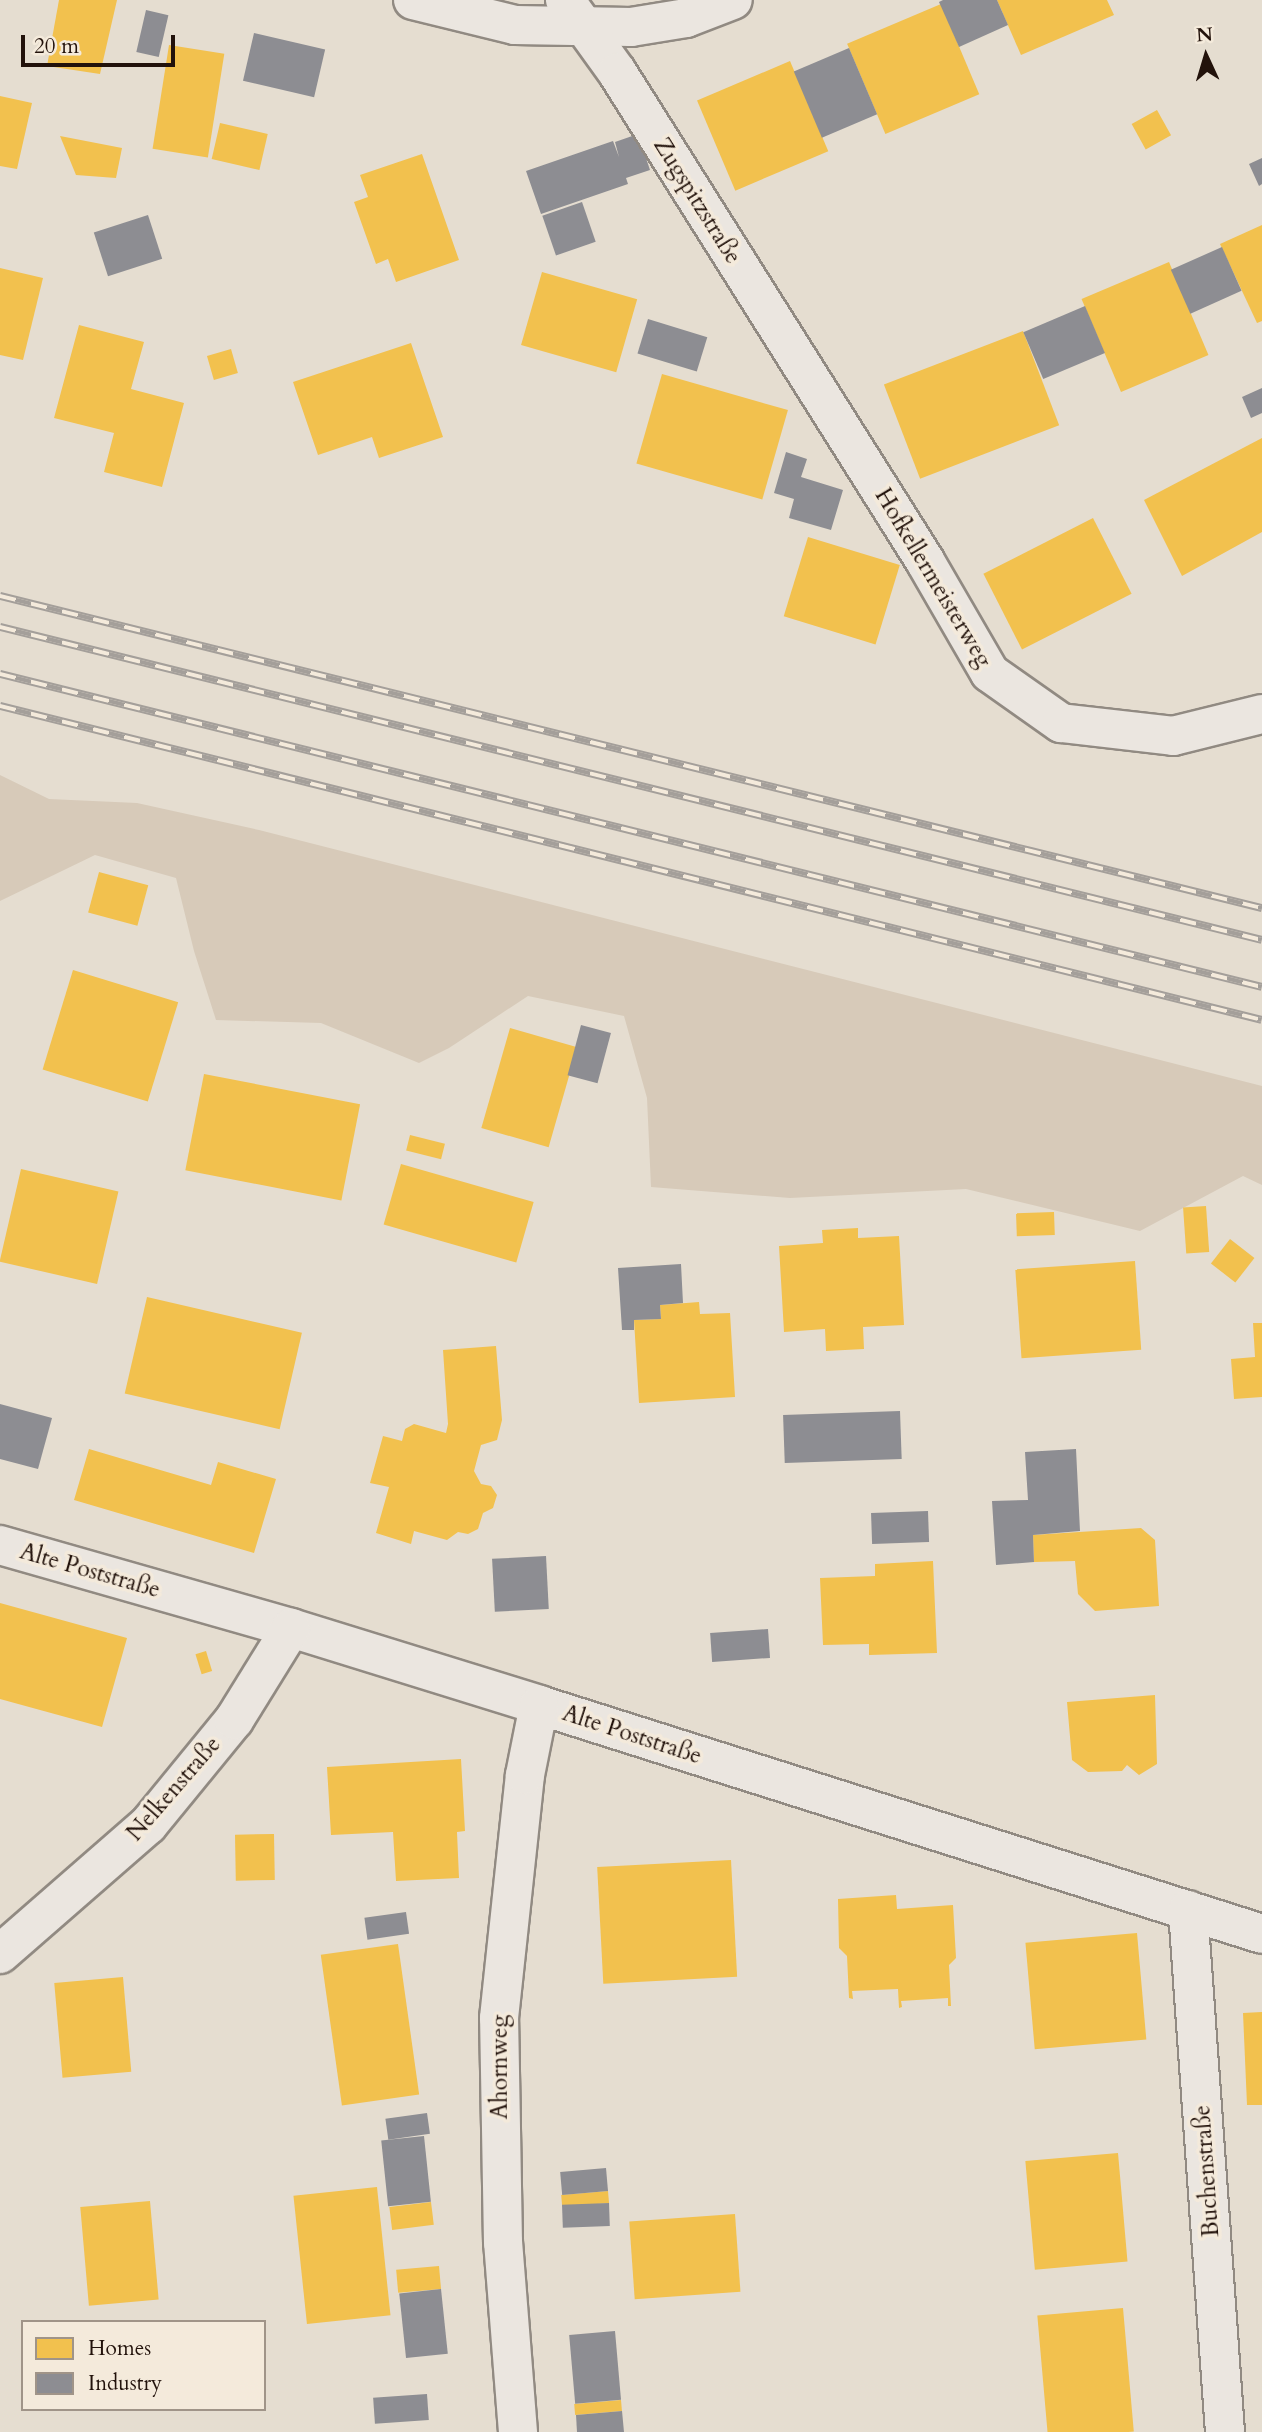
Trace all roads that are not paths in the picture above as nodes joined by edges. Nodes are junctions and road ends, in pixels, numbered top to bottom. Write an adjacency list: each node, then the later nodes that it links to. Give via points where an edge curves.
1 (413, 0): 3 (street, via 515,25)
2 (733, 0): 3 (street, via 672,20 631,27)
3 (573, 13): 4 (street, Zugspitzstraße, via 617,72)
4 (809, 380): 5 (street, Hofkellermeisterweg, via 925,561 990,673 1061,723 1173,736)
5 (1262, 714)
6 (0, 1545): 7 (street, Alte Poststraße)
7 (291, 1628): 8 (street, Alte Poststraße); 11 (street, Nelkenstraße, via 234,1720 148,1825)
8 (539, 1705): 9 (street, Alte Poststraße); 12 (street, Ahornweg, via 525,1775 499,2018 503,2243)
9 (1188, 1910): 10 (street, Alte Poststraße); 13 (street, Buchenstraße)
10 (1262, 1934)
11 (0, 1954)
12 (519, 2432)
13 (1225, 2432)

